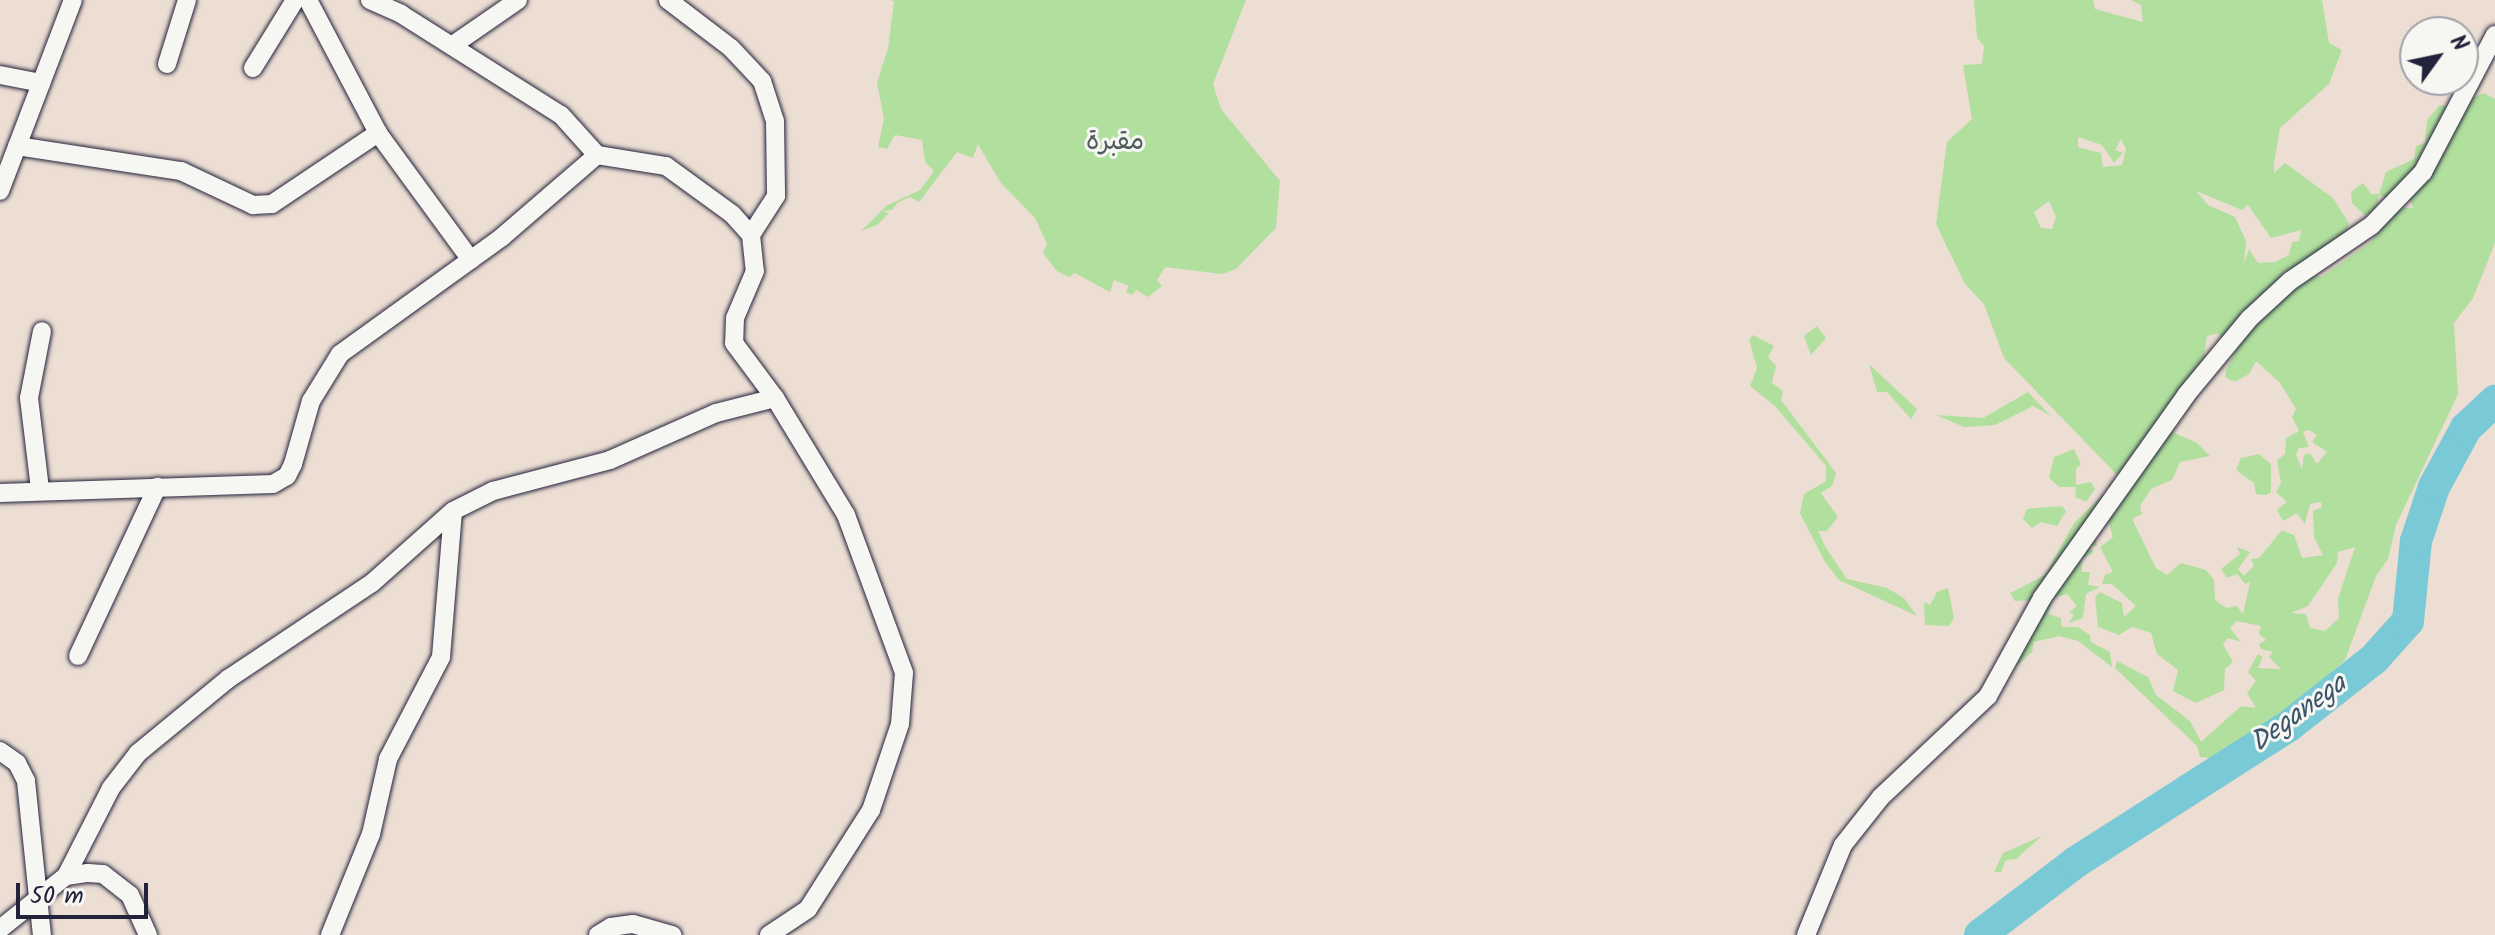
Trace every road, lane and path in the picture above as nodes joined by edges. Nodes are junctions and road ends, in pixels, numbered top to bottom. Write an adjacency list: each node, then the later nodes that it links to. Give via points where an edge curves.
1 (73, 0): 14 (street)
2 (187, 0): 11 (street)
3 (295, 0): 12 (street)
4 (308, 0): 15 (street)
5 (370, 0): 8 (street)
6 (518, 0): 10 (street)
7 (668, 0): 19 (street, via 731,48 762,81 775,121 776,196)
8 (401, 7): 10 (street)
9 (2495, 35): 38 (street, via 2423,172 2364,233 2290,281 2250,318 2186,395 2042,598 1988,696 1881,797 1843,845)
10 (453, 45): 16 (street, via 561,115)
11 (167, 64)
12 (253, 68)
13 (0, 75): 14 (street)
14 (41, 83): 17 (street)
15 (378, 133): 17 (street, via 289,197 263,204 181,171); 20 (street)
16 (597, 155): 19 (street, via 666,166 732,214); 20 (street)
17 (10, 156): 18 (street)
18 (0, 191)
19 (751, 235): 22 (street, via 755,271 732,330 742,359)
20 (471, 260): 23 (street, via 365,332 332,362 311,401 287,476 273,484 236,489)
21 (42, 331): 24 (street, via 29,398)
22 (775, 398): 26 (street, via 716,413 610,460 493,491); 37 (street, via 846,515 904,673 900,724 871,810 808,909)
23 (157, 487): 24 (street); 27 (street)
24 (40, 489): 25 (street)
25 (0, 493)
26 (453, 511): 29 (street, via 372,583 228,679 138,753 111,788); 34 (street, via 441,657 388,759 371,834)
27 (78, 656)
28 (0, 751): 30 (street, via 17,763 26,781)
29 (66, 876): 30 (street); 33 (street, via 103,874 118,883 130,895)
30 (38, 902): 31 (street); 32 (street)
31 (0, 929)
32 (42, 935)
33 (148, 935)
34 (330, 935)
35 (598, 935): 36 (street, via 633,924)
36 (672, 935)
37 (769, 935)
38 (1806, 935)

